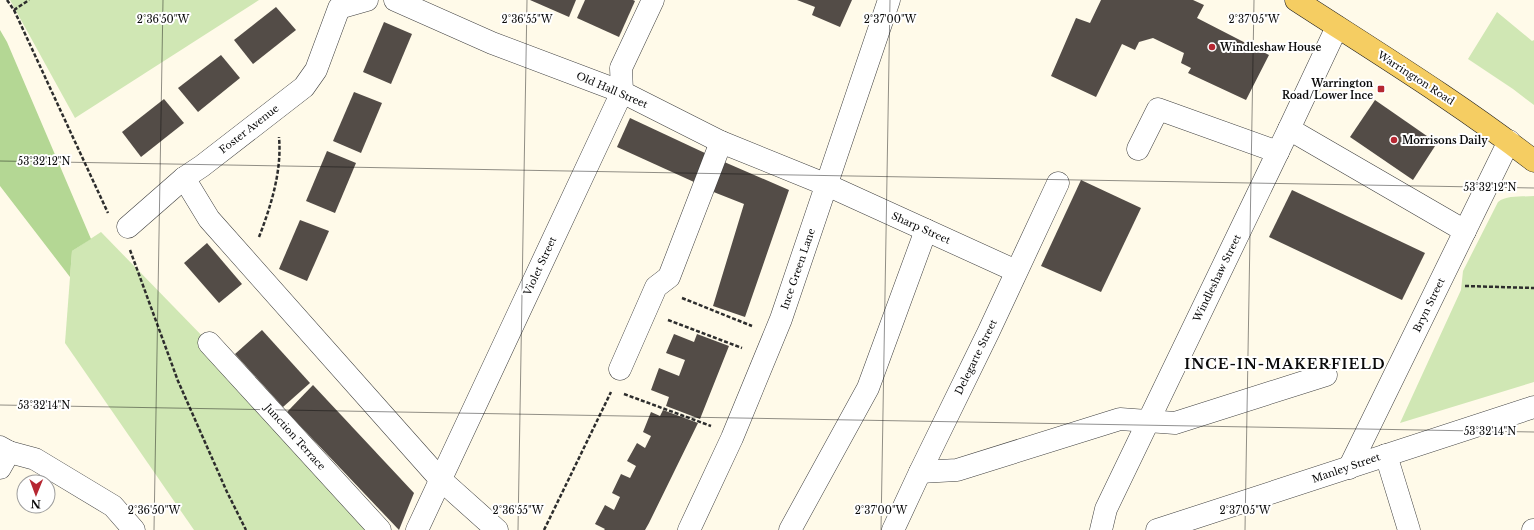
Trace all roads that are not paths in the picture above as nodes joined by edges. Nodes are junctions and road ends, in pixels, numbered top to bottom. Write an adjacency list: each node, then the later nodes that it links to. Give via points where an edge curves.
1 (367, 0): 15 (street, Foster Avenue, via 339,8 316,70 304,87)
2 (395, 0): 6 (street, Old Hall Street)
3 (653, 0): 8 (street, Violet Street, via 622,68)
4 (889, 0): 17 (street, Ince Green Lane)
5 (1296, 0): 7 (main road, Warrington Road)
6 (431, 7): 8 (street, Old Hall Street, via 492,43)
7 (1337, 27): 9 (street, Windleshaw Street); 10 (main road, Warrington Road)
8 (622, 92): 11 (street, Old Hall Street); 31 (street, Violet Street)
9 (1289, 129): 13 (street, Windleshaw Street); 20 (street)
10 (1509, 141): 14 (main road, Warrington Road); 20 (street, Bryn Street)
11 (721, 142): 17 (street, Old Hall Street); 23 (street, via 669,277 656,287)
12 (1138, 149): 13 (street, via 1158,109)
13 (1278, 152): 26 (street, Windleshaw Street)
14 (1534, 161)
15 (184, 178): 18 (street, Foster Avenue); 31 (street, via 209,219)
16 (1058, 183): 21 (street, Delegarte Street)
17 (827, 185): 19 (street, Sharp Street); 37 (street, Ince Green Lane, via 781,319 732,438)
18 (128, 227)
19 (926, 230): 21 (street, Sharp Street); 38 (street, via 868,388)
20 (1465, 231): 29 (street, Bryn Street)
21 (1016, 271): 30 (street, Delegarte Street)
22 (209, 343): 34 (street, Junction Terrace)
23 (620, 369)
24 (1326, 376): 26 (street, via 1175,423)
25 (1534, 407): 27 (street, Manley Street)
26 (1148, 422): 30 (street, via 1120,419 958,470); 40 (street, Windleshaw Street, via 1106,509)
27 (1386, 455): 29 (street, Manley Street); 41 (street)
28 (3, 456): 33 (street, via 35,459 113,506)
29 (1349, 468): 32 (street, Manley Street)
30 (920, 472): 39 (street, Delegarte Street)
31 (440, 479): 35 (street, Violet Street); 36 (street)
32 (1166, 529)
33 (134, 530)
34 (380, 530)
35 (417, 530)
36 (497, 530)
37 (689, 530)
38 (790, 530)
39 (893, 530)
40 (1101, 530)
41 (1409, 530)

